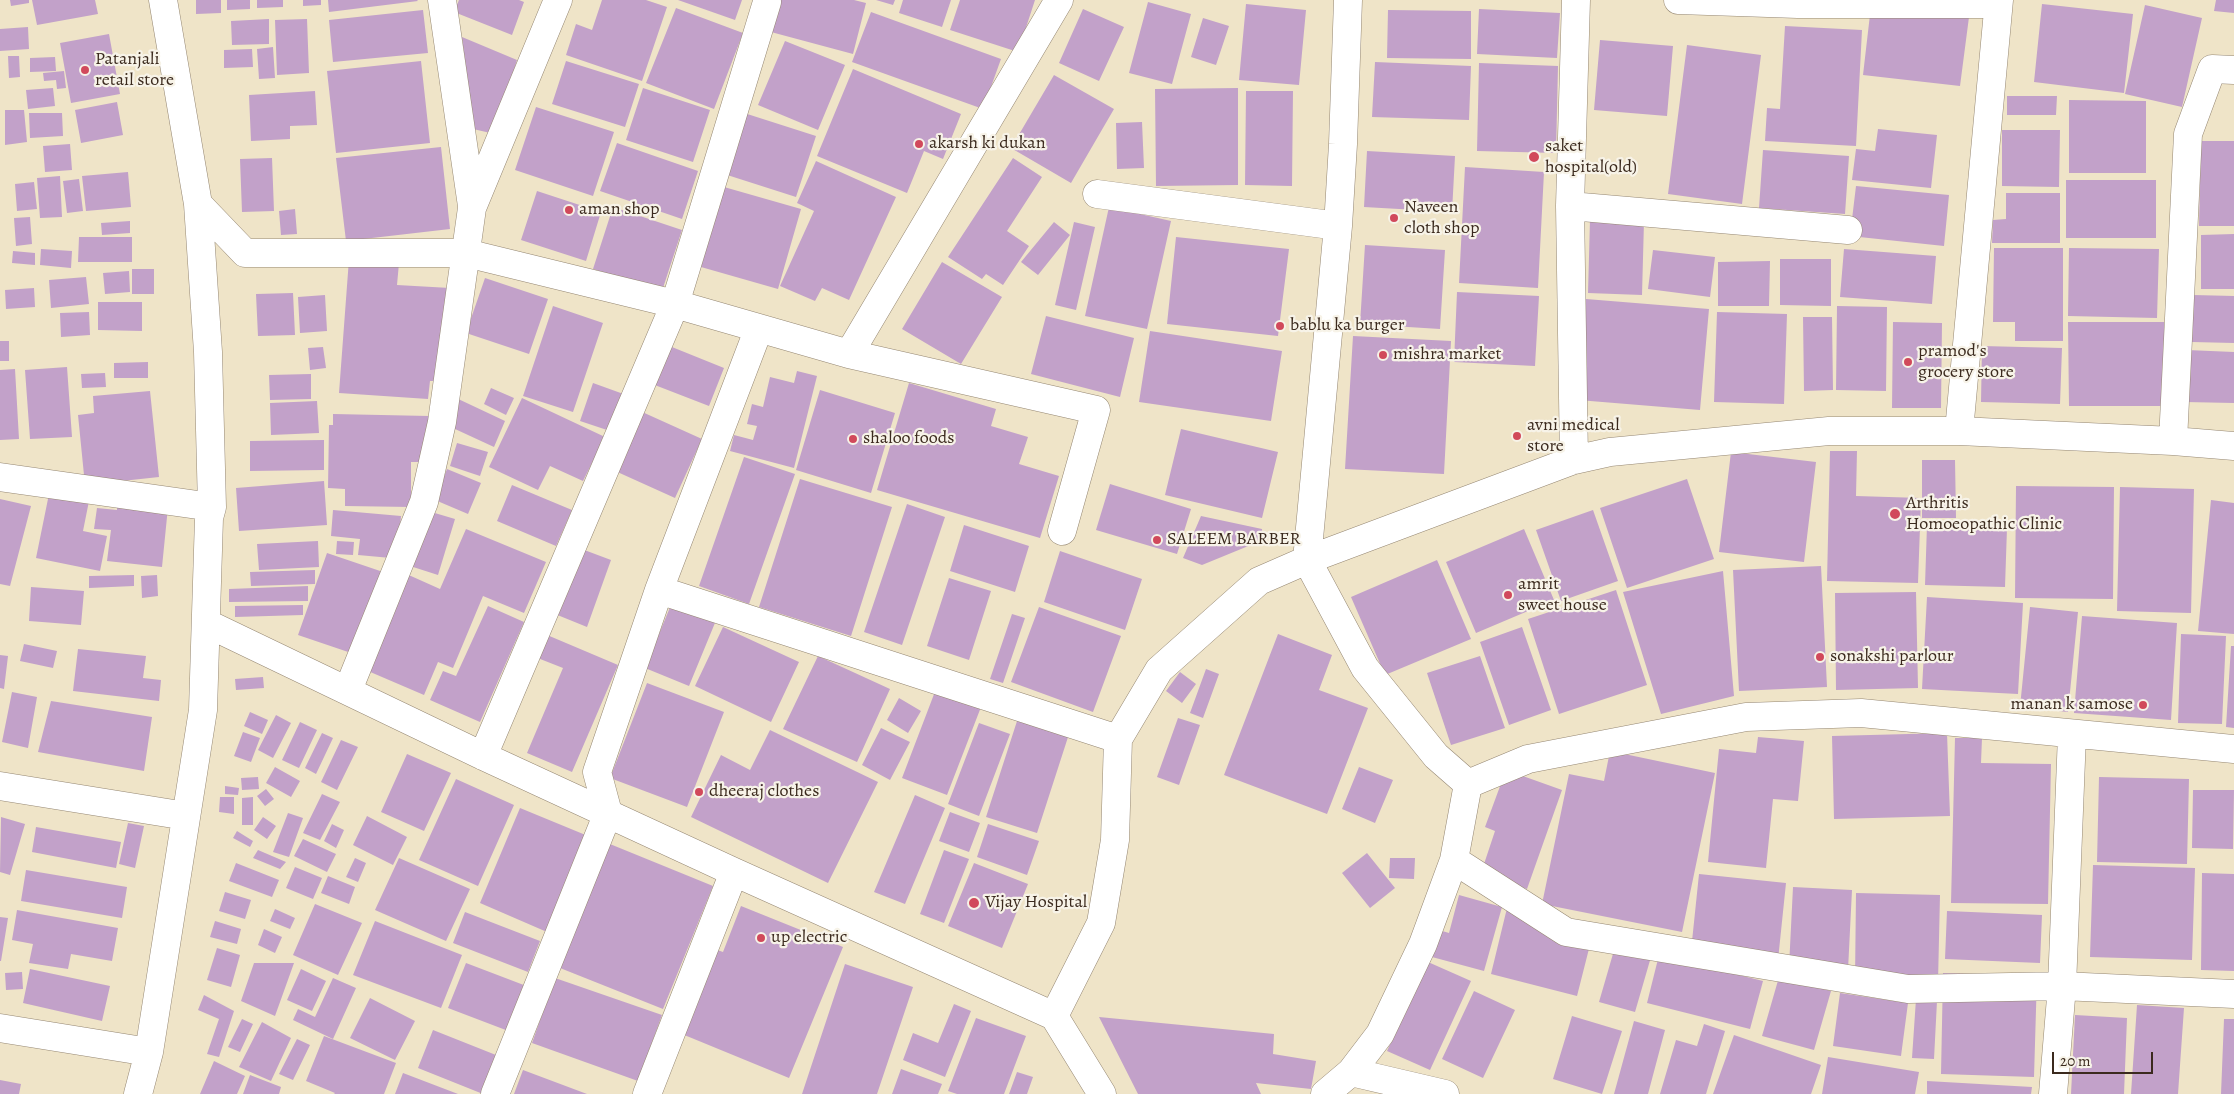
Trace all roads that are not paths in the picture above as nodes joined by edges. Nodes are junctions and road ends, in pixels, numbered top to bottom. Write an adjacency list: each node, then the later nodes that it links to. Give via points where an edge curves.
1 (163, 0): 13 (street)
2 (442, 0): 15 (street)
3 (558, 0): 15 (street)
4 (1059, 0): 21 (street)
5 (1348, 0): 16 (street)
6 (1576, 0): 14 (street)
7 (1678, 0): 9 (street)
8 (767, 2): 19 (street)
9 (1798, 2): 10 (street)
10 (1999, 2): 22 (street)
11 (2234, 70): 23 (street, via 2212,69 2188,134)
12 (1097, 194): 16 (street)
13 (198, 204): 18 (street, via 245,253); 27 (street, via 208,352)
14 (1570, 206): 17 (street); 25 (street)
15 (472, 208): 18 (street)
16 (1338, 226): 29 (street)
17 (1848, 230)
18 (466, 253): 19 (street); 32 (street, via 442,422 424,502)
19 (676, 304): 20 (street); 36 (street)
20 (759, 328): 21 (street); 30 (street)
21 (849, 354): 28 (street, via 1096,410)
22 (1959, 432): 23 (street); 25 (street, via 1829,431 1610,452)
23 (2172, 441): 24 (street)
24 (2234, 446)
25 (1574, 460): 29 (street)
26 (0, 477): 27 (street)
27 (212, 506): 31 (street)
28 (1062, 531)
29 (1307, 560): 34 (street, via 1259,581 1159,670); 37 (street, via 1365,668 1436,756)
30 (659, 590): 34 (street); 39 (street, via 597,772)
31 (206, 623): 32 (street); 40 (street, via 203,710)
32 (348, 690): 36 (street)
33 (2072, 735): 35 (street); 37 (street, via 1861,713 1746,717 1528,759); 43 (street)
34 (1118, 739): 45 (street, via 1115,840 1101,923)
35 (2234, 749)
36 (483, 756): 39 (street)
37 (1468, 784): 41 (street)
38 (0, 786): 40 (street)
39 (608, 813): 42 (street); 50 (street)
40 (186, 816): 47 (street)
41 (1454, 860): 43 (street, via 1566,932 1908,989); 48 (street, via 1423,944 1380,1034)
42 (734, 872): 45 (street); 51 (street)
43 (2062, 986): 44 (street); 55 (street)
44 (2234, 994)
45 (1054, 1016): 52 (street)
46 (0, 1028): 47 (street)
47 (149, 1052): 49 (street)
48 (1351, 1072): 53 (street); 54 (street)
49 (138, 1094)
50 (495, 1094)
51 (647, 1094)
52 (1102, 1094)
53 (1325, 1094)
54 (1445, 1094)
55 (2053, 1094)

